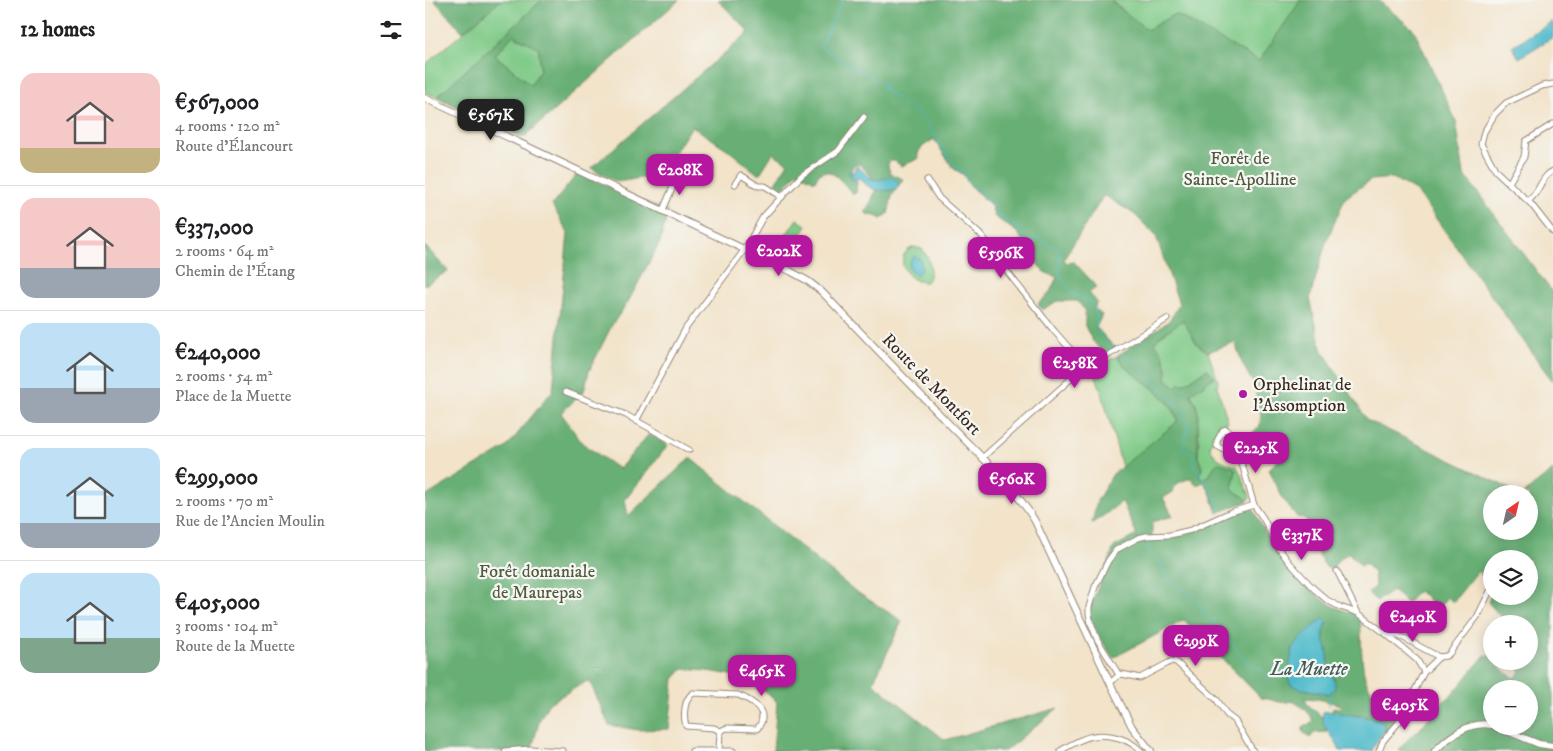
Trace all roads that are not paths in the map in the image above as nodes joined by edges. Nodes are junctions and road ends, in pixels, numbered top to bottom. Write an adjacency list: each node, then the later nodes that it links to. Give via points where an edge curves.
1 (1553, 84): 8 (street, via 1505,103 1484,132 1481,144 1488,159)
2 (425, 98): 12 (street, Route de Montfort)
3 (864, 117): 10 (street, via 838,150 802,175)
4 (1553, 124): 8 (street, via 1526,141 1524,157)
5 (687, 168): 12 (street, via 681,168)
6 (1553, 171): 11 (street, via 1546,175)
7 (927, 180): 16 (street, via 939,198 983,238 1055,332)
8 (1509, 183): 11 (street)
9 (735, 184): 10 (street, via 741,175)
10 (782, 197): 14 (street, via 763,217)
11 (1528, 201): 13 (street)
12 (663, 210): 14 (street, Route de Montfort)
13 (1553, 232)
14 (745, 250): 18 (street, via 686,328); 21 (street, Route de Montfort, via 790,271 822,292)
15 (1167, 319): 16 (street)
16 (1088, 369): 21 (street, via 1073,377)
17 (566, 392): 18 (street)
18 (636, 421): 19 (street)
19 (689, 450)
20 (1235, 451): 20 (street, via 1228,432 1223,430 1217,446 1230,453); 22 (street, via 1243,466)
21 (982, 458): 30 (street, Route de Montfort, via 1014,492 1035,521)
22 (1254, 505): 25 (street, via 1280,550 1313,588 1333,604); 29 (street, via 1191,530 1138,538 1116,550 1095,587 1089,607 1097,639)
23 (1337, 571): 25 (street)
24 (1483, 604): 27 (street, via 1455,646 1445,656)
25 (1358, 613): 26 (street)
26 (1382, 631): 27 (street, via 1404,638); 28 (street, via 1417,660)
27 (1439, 657): 28 (street)
28 (1424, 672): 44 (street, via 1399,722 1383,740)
29 (1119, 675): 30 (street); 43 (street, via 1140,678 1172,661 1176,662 1217,700 1235,721)
30 (1110, 683): 42 (street, Route de Montfort, via 1132,727)
31 (1483, 724): 45 (street, via 1456,733)
32 (720, 731): 32 (street, via 727,728 757,729 762,715 759,708 738,695 690,695 687,698 686,726); 38 (street)
33 (1517, 735): 34 (street)
34 (1553, 746)
35 (505, 751): 36 (street)
36 (563, 751)
37 (693, 751): 38 (street)
38 (719, 751): 39 (street)
39 (733, 751)
40 (1059, 751): 41 (street, via 1094,736 1121,738)
41 (1141, 751)
42 (1151, 751)
43 (1253, 751)
44 (1379, 751)
45 (1435, 751)

